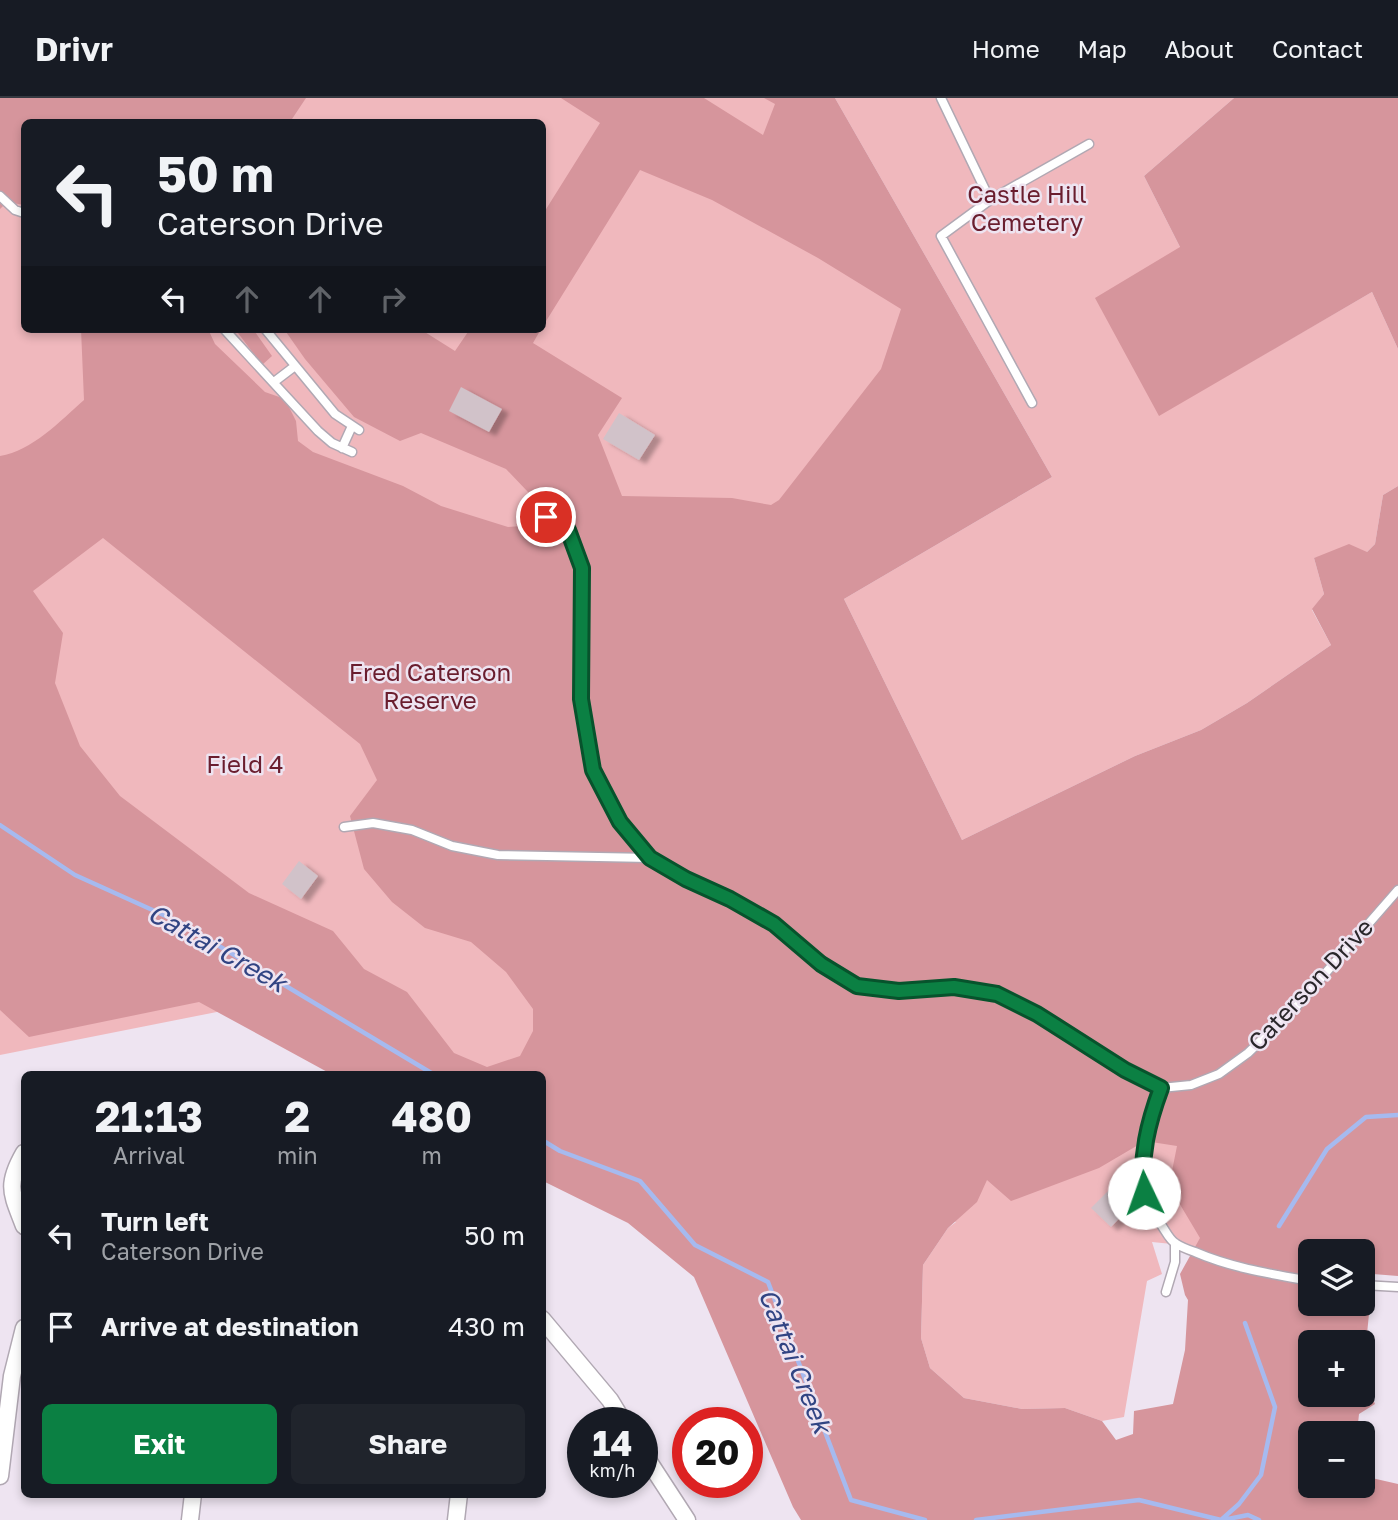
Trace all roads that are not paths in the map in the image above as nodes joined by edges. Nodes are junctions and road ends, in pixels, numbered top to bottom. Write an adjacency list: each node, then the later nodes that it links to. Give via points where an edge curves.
1 (941, 98): 4 (lane)
2 (1088, 144): 4 (lane)
3 (0, 197): 5 (lane)
4 (990, 201): 10 (lane, via 941,236)
5 (21, 212)
6 (228, 333): 9 (lane)
7 (268, 333): 8 (lane)
8 (295, 366): 9 (lane); 11 (lane, via 335,414 356,428)
9 (274, 382): 11 (lane, via 318,431)
10 (1032, 403)
11 (342, 448): 12 (lane)
12 (352, 453)
13 (546, 517): 15 (lane, via 568,530 582,568 581,699 593,770 620,822)
14 (344, 827): 15 (lane, via 373,823 412,830 452,846 498,855)
15 (650, 858): 17 (lane, via 774,924 821,964 857,986 899,991 954,987 997,994)
16 (1398, 890): 17 (lane, Caterson Drive, via 1295,1008 1248,1053 1219,1074 1191,1085)
17 (1161, 1088): 20 (lane, via 1141,1163 1143,1188 1156,1219)
18 (21, 1159): 19 (street, via 12,1196)
19 (21, 1218)
20 (1175, 1243): 21 (lane, via 1213,1260); 24 (lane)
21 (1298, 1279)
22 (1375, 1286): 23 (lane)
23 (1398, 1287)
24 (1166, 1292)
25 (546, 1324): 27 (street)
26 (21, 1340): 28 (street)
27 (614, 1407)
28 (0, 1476)
29 (658, 1476): 34 (street)
30 (193, 1498): 32 (street)
31 (459, 1498): 33 (street)
32 (190, 1520)
33 (456, 1520)
34 (687, 1520)

